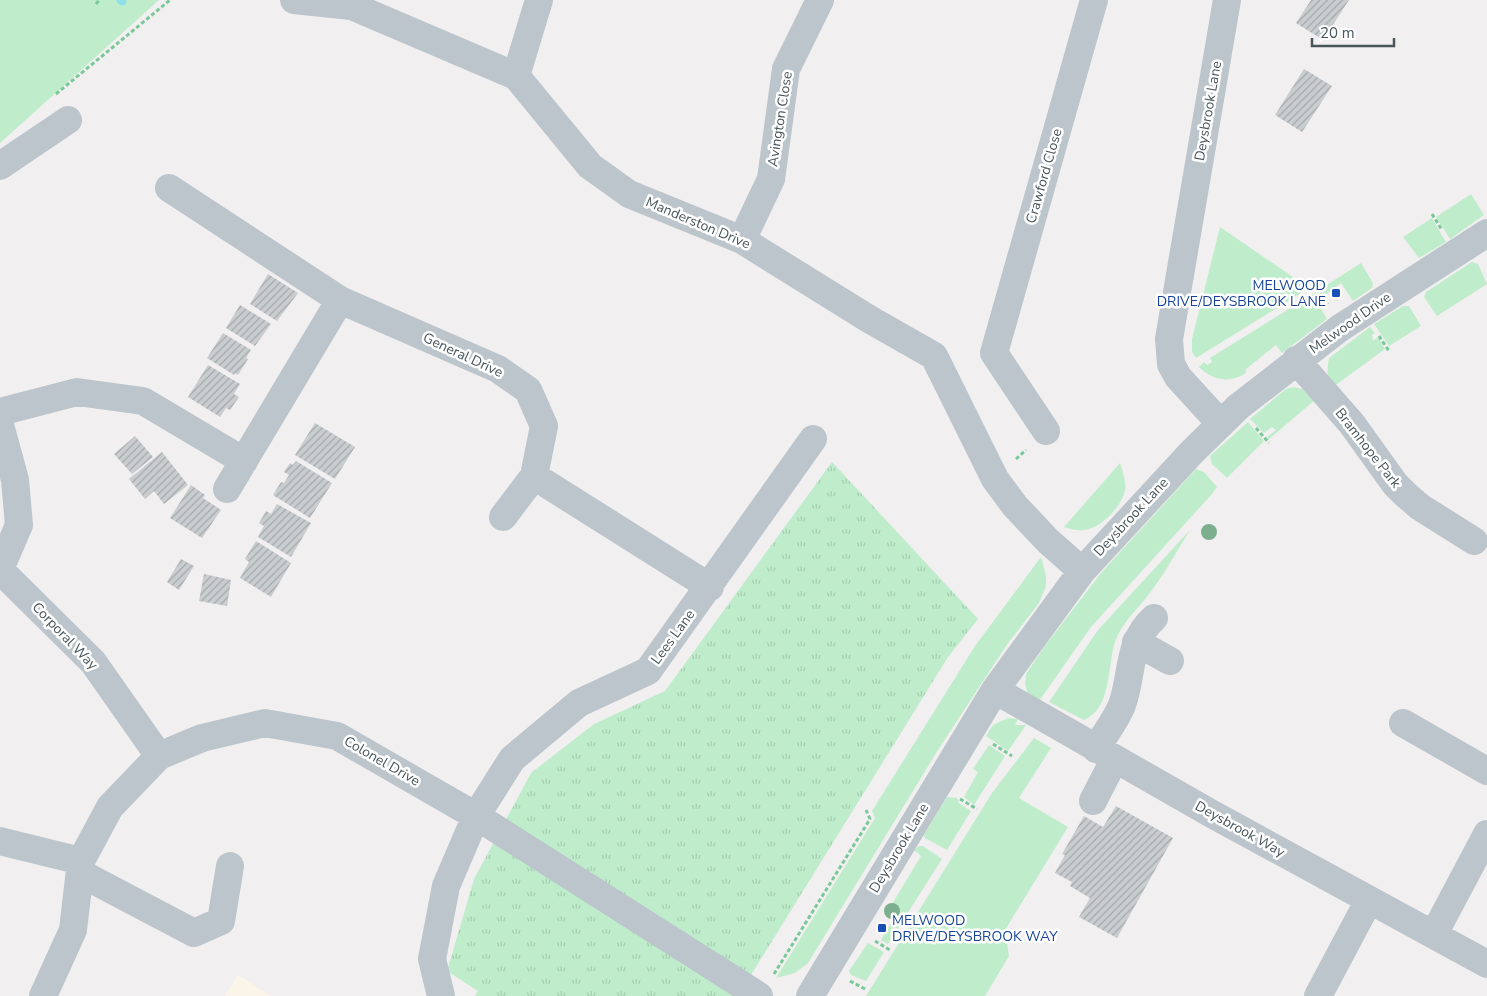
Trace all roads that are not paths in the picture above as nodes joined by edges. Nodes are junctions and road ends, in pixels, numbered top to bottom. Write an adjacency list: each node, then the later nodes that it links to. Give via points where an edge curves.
1 (294, 0): 6 (street, Manderston Drive, via 352,6)
2 (539, 0): 6 (street)
3 (820, 0): 11 (street, Avington Close, via 786,69 771,179)
4 (1094, 0): 17 (street, Crawford Close, via 994,353)
5 (1227, 0): 15 (street, Deysbrook Lane, via 1169,338 1170,364)
6 (516, 76): 11 (street, Manderston Drive, via 590,166 629,194)
7 (68, 120): 8 (street)
8 (0, 166)
9 (169, 188): 12 (street, General Drive)
10 (1487, 233): 13 (street, Melwood Drive)
11 (742, 240): 25 (street, Manderston Drive, via 934,356 995,480 1015,506)
12 (340, 300): 19 (street); 20 (street, General Drive, via 498,369 528,390 544,426)
13 (1296, 360): 15 (street, Melwood Drive); 23 (street, Bramhope Park, via 1352,424 1395,484 1420,508)
14 (0, 412): 19 (street, via 77,392 143,401)
15 (1221, 424): 25 (street, Deysbrook Lane)
16 (0, 426): 24 (street, via 15,480 19,525)
17 (1046, 431)
18 (813, 439): 26 (street, Lees Lane)
19 (244, 461): 21 (street)
20 (534, 476): 22 (street, General Drive); 26 (street)
21 (227, 489)
22 (503, 517)
23 (1474, 541)
24 (0, 569): 33 (street, Corporal Way, via 93,662)
25 (1082, 571): 30 (street, Deysbrook Lane)
26 (710, 587): 36 (street, Lees Lane, via 648,671 579,703 512,759)
27 (1154, 618): 28 (street, via 1144,627)
28 (1136, 642): 29 (street); 32 (street, via 1121,706)
29 (1170, 661)
30 (995, 690): 32 (street, Deysbrook Way); 47 (street, Deysbrook Lane)
31 (1403, 723): 34 (street)
32 (1105, 754): 35 (street); 41 (street, Deysbrook Way)
33 (159, 756): 36 (street, Colonel Drive, via 202,738 265,723 337,736); 40 (street, Colonel Drive, via 110,807)
34 (1487, 771)
35 (1093, 800)
36 (476, 816): 44 (street, Colonel Drive); 46 (street, via 446,886 432,959)
37 (1487, 834): 42 (street)
38 (0, 841): 40 (street)
39 (230, 866): 40 (street, via 221,921 194,933)
40 (81, 867): 45 (street, Colonel Drive, via 73,930)
41 (1369, 900): 42 (street, Deysbrook Way); 48 (street)
42 (1434, 934): 43 (street, Deysbrook Way)
43 (1487, 964)
44 (765, 987)
45 (43, 996)
46 (441, 996)
47 (810, 996)
48 (1318, 996)

